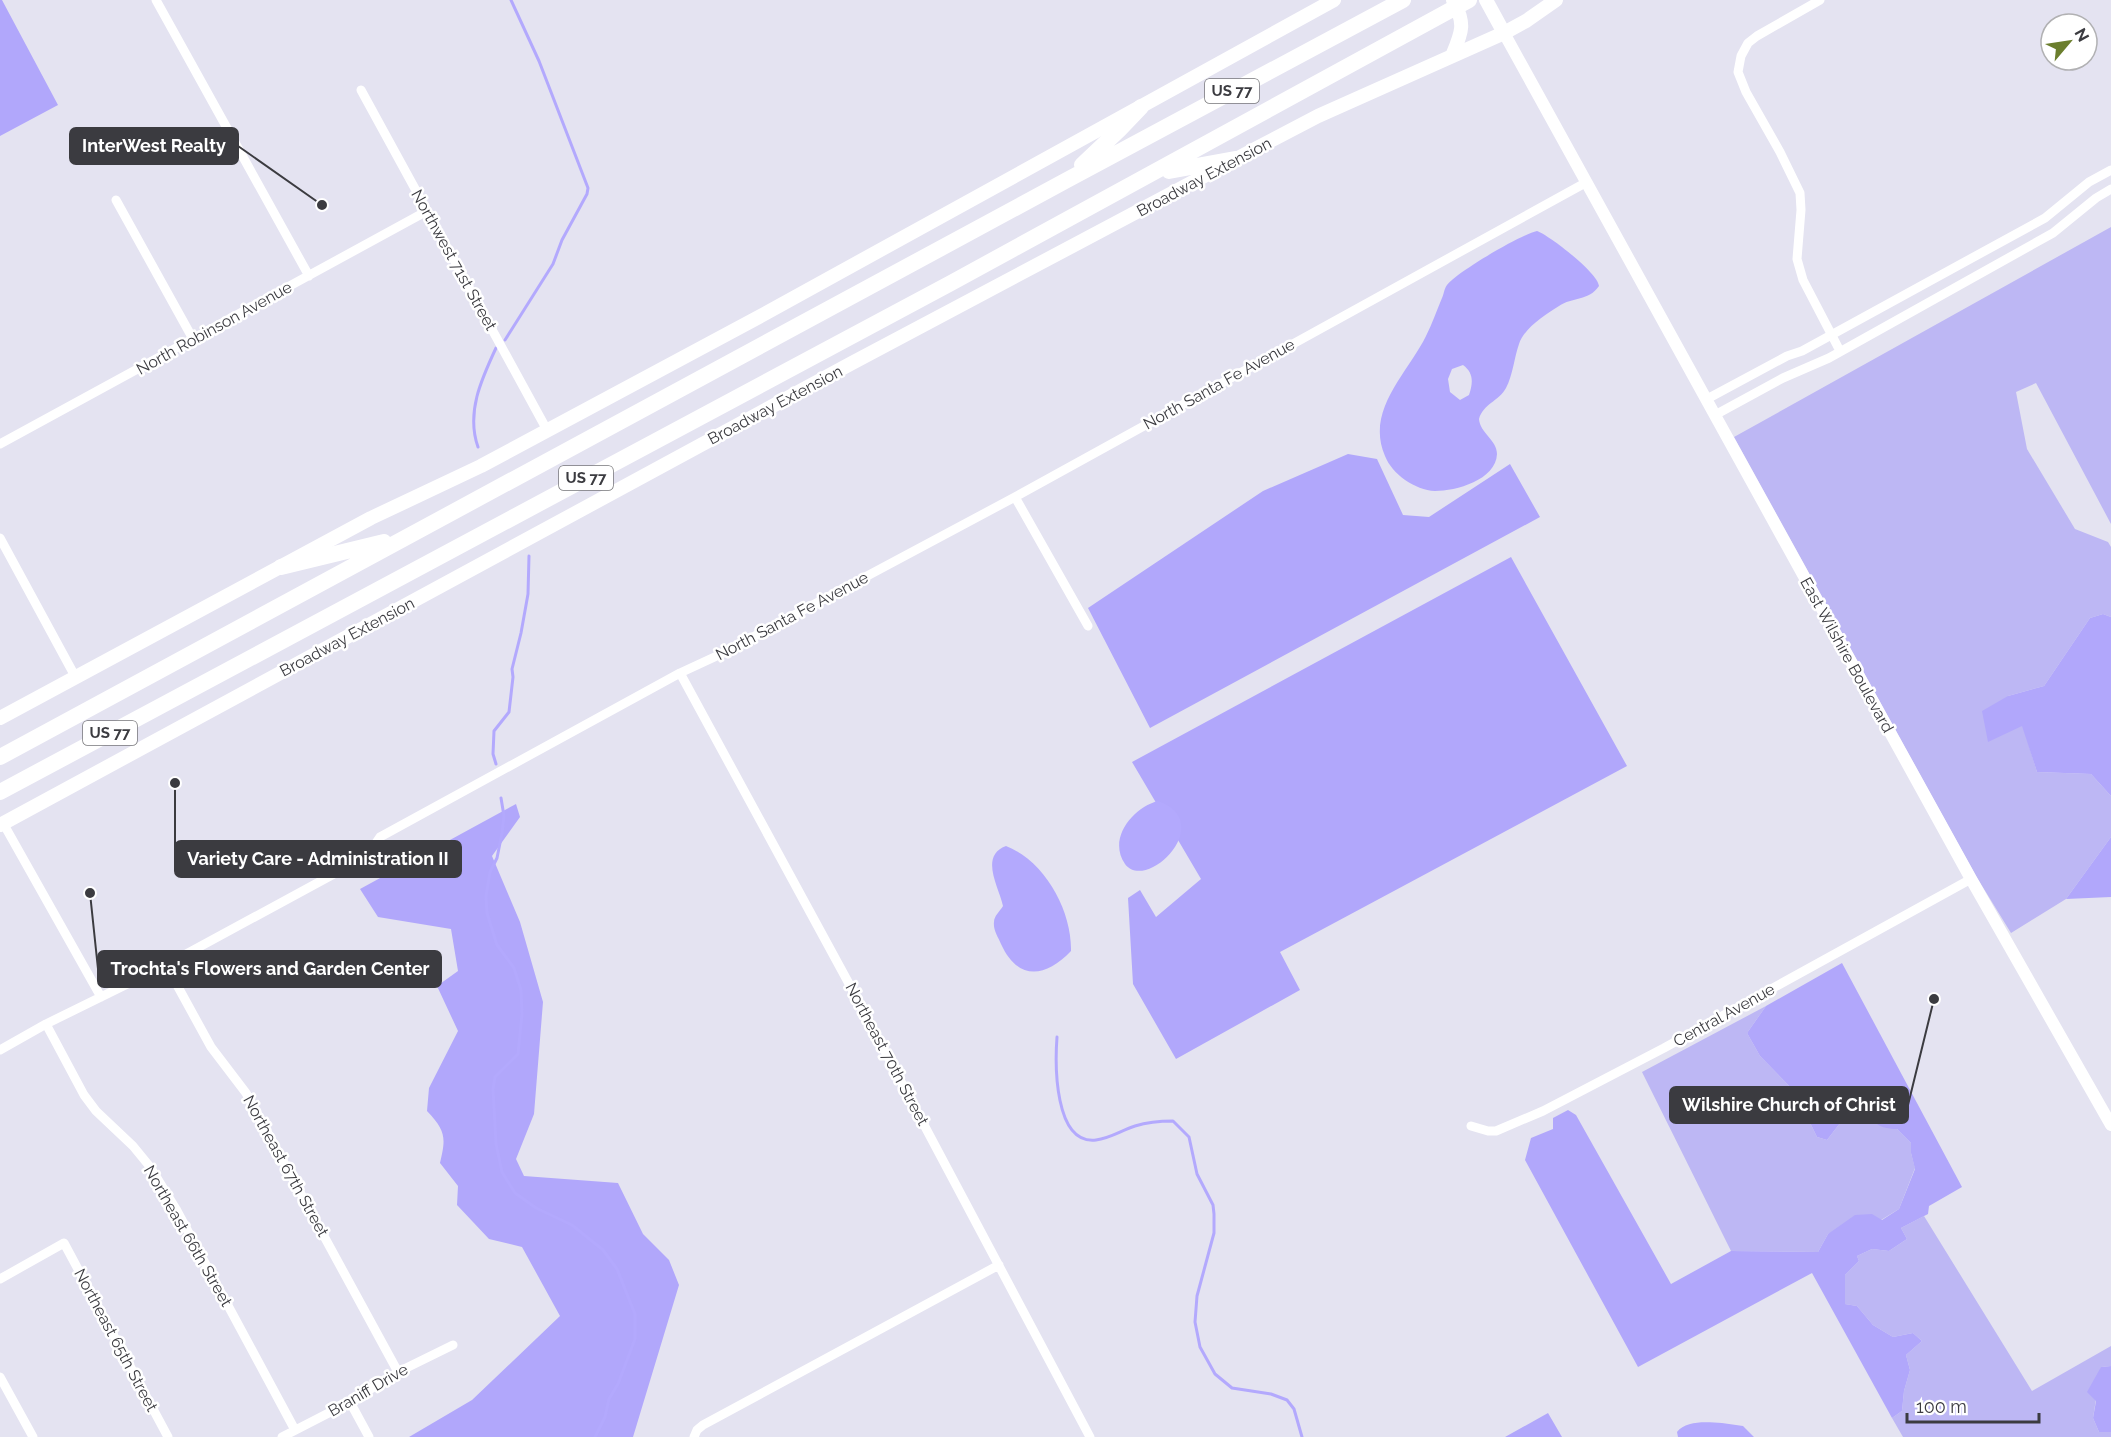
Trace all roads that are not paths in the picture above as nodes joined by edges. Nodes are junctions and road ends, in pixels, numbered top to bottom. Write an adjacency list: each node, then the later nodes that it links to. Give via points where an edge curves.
1 (156, 0): 22 (street)
2 (1334, 0): 13 (main road)
3 (1453, 0): 11 (main road, via 1462,15 1462,27)
4 (1469, 0): 16 (highway, Broadway Extension / US 77)
5 (1486, 0): 10 (main road)
6 (1537, 0): 8 (main road)
7 (1820, 0): 23 (street, via 1757,36 1741,56 1738,72 1800,193 1797,259)
8 (1555, 1): 10 (main road, Broadway Extension)
9 (1400, 2): 17 (highway, US 77)
10 (1504, 33): 11 (main road, Broadway Extension); 18 (street, East Wilshire Boulevard)
11 (1452, 56): 14 (main road, Broadway Extension, via 1318,116)
12 (361, 90): 21 (street, Northwest 71st Street)
13 (1141, 107): 17 (highway); 28 (main road)
14 (1235, 159): 16 (highway); 40 (main road, Broadway Extension)
15 (2111, 170): 23 (street, via 2089,182 2045,218)
16 (1151, 175): 39 (highway, Broadway Extension / US 77)
17 (1067, 180): 31 (highway, US 77)
18 (1587, 182): 26 (street, East Wilshire Boulevard); 30 (street, North Santa Fe Avenue)
19 (2111, 189): 25 (street, via 2053,232)
20 (116, 200): 24 (street)
21 (427, 211): 22 (street, North Robinson Avenue); 28 (street, Northwest 71st Street)
22 (309, 276): 24 (street, North Robinson Avenue)
23 (1830, 334): 25 (street); 26 (street)
24 (193, 339): 29 (street, North Robinson Avenue)
25 (1840, 351): 27 (street)
26 (1707, 399): 27 (street, East Wilshire Boulevard)
27 (1715, 414): 41 (street, East Wilshire Boulevard)
28 (547, 430): 33 (main road)
29 (0, 444)
30 (1015, 497): 34 (street); 35 (street, North Santa Fe Avenue)
31 (405, 537): 33 (highway); 38 (highway, US 77)
32 (0, 538): 36 (street)
33 (281, 567): 36 (main road)
34 (1088, 626)
35 (680, 673): 42 (street, North Santa Fe Avenue, via 380,837 367,856); 48 (street, Northeast 70th Street)
36 (76, 678): 37 (main road)
37 (0, 718)
38 (0, 757)
39 (0, 792)
40 (2, 824): 43 (street)
41 (1971, 879): 46 (street, East Wilshire Boulevard); 47 (street, Central Avenue, via 1533,1116 1493,1131)
42 (166, 965): 43 (street, North Santa Fe Avenue); 51 (street, Northeast 67th Street, via 211,1047 246,1094)
43 (101, 997): 44 (street, North Santa Fe Avenue)
44 (46, 1024): 45 (street, North Santa Fe Avenue); 54 (street, Northeast 66th Street, via 84,1095 151,1168)
45 (0, 1050)
46 (2111, 1125)
47 (1471, 1126)
48 (999, 1265): 59 (street, via 703,1425); 60 (street, Northeast 70th Street)
49 (0, 1279): 56 (street, Northeast 65th Street, via 63,1243)
50 (453, 1345): 51 (street, Braniff Drive)
51 (398, 1372): 53 (street, Braniff Drive)
52 (0, 1377): 55 (street)
53 (350, 1402): 54 (street, Braniff Drive); 58 (street)
54 (295, 1430): 57 (street, Braniff Drive)
55 (33, 1437)
56 (168, 1437)
57 (282, 1437)
58 (369, 1437)
59 (694, 1437)
60 (1090, 1437)

